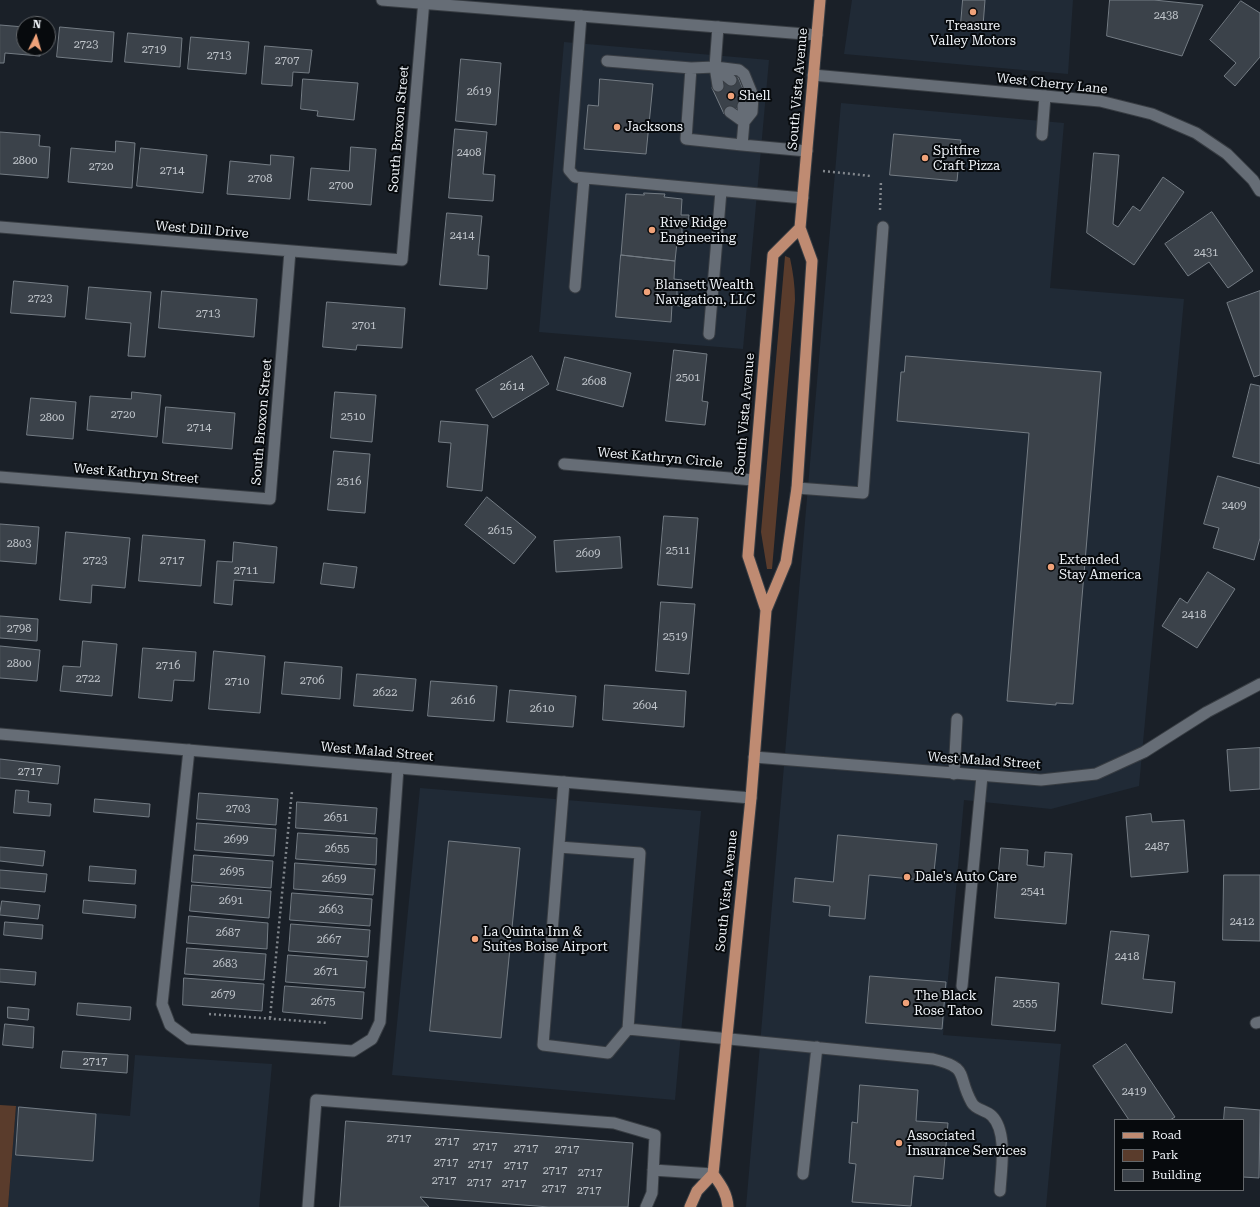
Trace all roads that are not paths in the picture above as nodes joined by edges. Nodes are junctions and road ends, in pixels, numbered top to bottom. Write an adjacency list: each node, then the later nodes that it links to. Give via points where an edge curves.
1 (382, 0): 3 (street)
2 (820, 0): 6 (main road, South Vista Avenue)
3 (424, 2): 4 (street); 28 (street, South Broxon Street)
4 (581, 16): 5 (street); 20 (street, via 569,170 575,177)
5 (718, 28): 6 (street); 8 (street)
6 (817, 35): 10 (main road, South Vista Avenue)
7 (607, 61): 9 (street)
8 (715, 67): 9 (street); 11 (street); 12 (street); 16 (street, via 739,70 744,74 753,96 752,112)
9 (690, 68): 18 (street, via 686,139)
10 (813, 75): 13 (street, West Cherry Lane); 19 (main road, South Vista Avenue)
11 (731, 80)
12 (718, 86)
13 (1044, 96): 17 (street); 22 (street, West Cherry Lane, via 1100,101 1152,114 1196,133 1226,154 1253,180)
14 (743, 106): 16 (street)
15 (730, 112): 16 (street)
16 (744, 122): 18 (street)
17 (1042, 135)
18 (742, 145): 19 (street)
19 (807, 151): 23 (main road, South Vista Avenue)
20 (584, 179): 21 (street); 29 (street)
21 (721, 191): 23 (street); 30 (street)
22 (1260, 191)
23 (803, 198): 26 (main road, South Vista Avenue)
24 (0, 227): 27 (street, West Dill Drive)
25 (882, 227): 34 (street, via 863,493)
26 (800, 228): 33 (main road, South Vista Avenue, via 773,255); 34 (main road, South Vista Avenue, via 812,261)
27 (290, 251): 28 (street, West Dill Drive); 35 (street, South Broxon Street)
28 (402, 260)
29 (575, 287)
30 (709, 334)
31 (564, 464): 33 (street, West Kathryn Circle)
32 (0, 477): 35 (street, West Kathryn Street)
33 (753, 480): 36 (main road, South Vista Avenue, via 748,556)
34 (797, 488): 36 (main road, South Vista Avenue, via 786,562)
35 (270, 499)
36 (766, 610): 41 (main road, South Vista Avenue)
37 (1259, 681): 44 (street, West Malad Street, via 1144,752 1096,774 1041,780)
38 (957, 719): 43 (street)
39 (0, 734): 40 (street, West Malad Street)
40 (189, 750): 42 (street, West Malad Street); 42 (street, via 162,1004 170,1025 189,1039 353,1051 372,1039 380,1022)
41 (754, 757): 43 (street, West Malad Street); 46 (main road, South Vista Avenue)
42 (398, 768): 45 (street, West Malad Street)
43 (954, 774): 44 (street, West Malad Street)
44 (982, 776): 48 (street)
45 (564, 782): 46 (street, West Malad Street); 47 (street)
46 (751, 798): 50 (main road, South Vista Avenue)
47 (559, 847): 49 (street, via 640,853); 49 (street, via 543,1045 608,1054)
48 (962, 986)
49 (628, 1029): 50 (street)
50 (726, 1039): 51 (street); 53 (main road, South Vista Avenue)
51 (817, 1047): 54 (street); 55 (street, via 933,1058 953,1064 962,1074 966,1093 974,1106 992,1116 1000,1132)
52 (653, 1170): 53 (street); 56 (street, via 655,1135 614,1123 316,1100); 57 (street, via 652,1193)
53 (713, 1174): 58 (main road, via 698,1191); 59 (main road, via 724,1190)
54 (803, 1174)
55 (1000, 1191)
56 (308, 1207)
57 (646, 1207)
58 (690, 1207)
59 (728, 1207)

